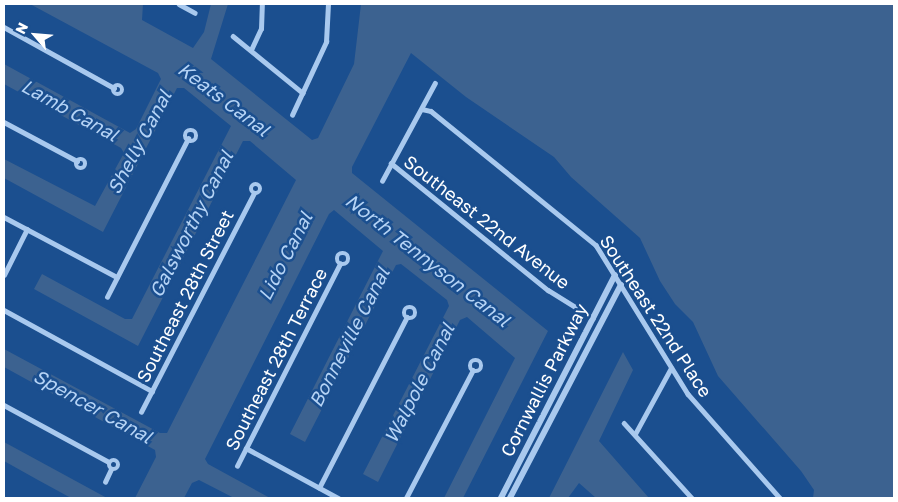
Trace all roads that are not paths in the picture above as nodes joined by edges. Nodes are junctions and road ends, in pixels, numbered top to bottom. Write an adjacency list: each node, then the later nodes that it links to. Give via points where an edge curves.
1 (179, 4): 4 (street)
2 (262, 4): 7 (street, via 261,29)
3 (328, 4): 10 (street, via 326,42)
4 (195, 13)
5 (4, 27): 9 (street)
6 (233, 36): 7 (street)
7 (251, 50): 10 (street)
8 (435, 83): 11 (street)
9 (114, 88)
10 (304, 93): 12 (street)
11 (422, 109): 16 (street, via 417,112); 23 (street, Southeast 22nd Place, via 431,111 588,238 600,250)
12 (292, 115)
13 (4, 122): 15 (street)
14 (188, 139): 24 (street)
15 (77, 161)
16 (391, 163): 17 (street); 29 (street, Southeast 22nd Avenue, via 548,290)
17 (382, 181)
18 (254, 193): 32 (street, Southeast 28th Street)
19 (4, 217): 20 (street)
20 (27, 229): 22 (street); 24 (street)
21 (340, 264): 37 (street, Southeast 28th Terrace)
22 (4, 275)
23 (615, 275): 25 (street, Southeast 22nd Place); 29 (street, Cornwallis Parkway)
24 (117, 277): 26 (street)
25 (621, 285): 30 (street, Southeast 22nd Place); 39 (street, Cornwallis Parkway)
26 (107, 296)
27 (4, 310): 32 (street)
28 (406, 317): 44 (street)
29 (593, 318): 38 (street, Cornwallis Parkway)
30 (671, 368): 36 (street); 50 (street, Southeast 22nd Place, via 697,405 775,491)
31 (473, 370): 46 (street)
32 (152, 391): 34 (street, Southeast 28th Street)
33 (4, 405): 40 (street)
34 (141, 412)
35 (624, 423): 36 (street)
36 (634, 434): 49 (street)
37 (246, 448): 41 (street, Southeast 28th Terrace); 44 (street)
38 (524, 452): 39 (street); 47 (street, Cornwallis Parkway)
39 (532, 456): 48 (street, Cornwallis Parkway)
40 (109, 462): 42 (street); 42 (street, via 113,460 119,464 118,468)
41 (236, 466)
42 (111, 470): 43 (street)
43 (104, 482)
44 (319, 488): 45 (street)
45 (338, 498)
46 (406, 498)
47 (501, 498)
48 (510, 498)
49 (692, 498)
50 (777, 498)

